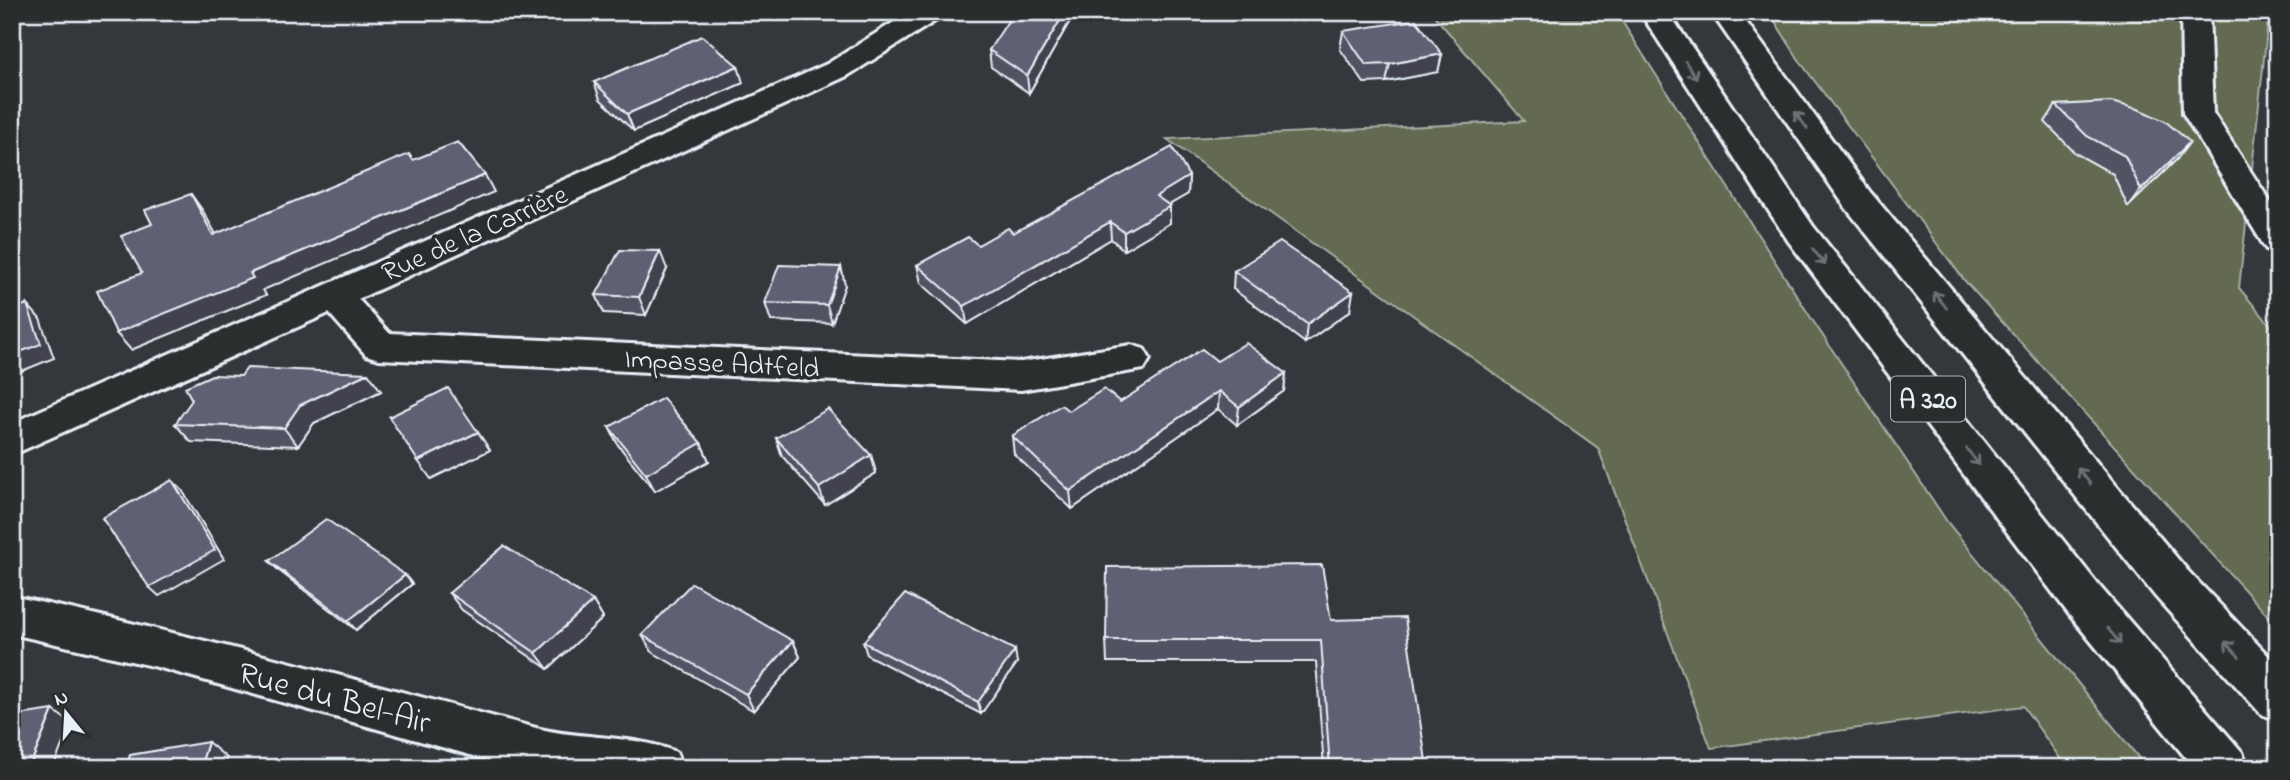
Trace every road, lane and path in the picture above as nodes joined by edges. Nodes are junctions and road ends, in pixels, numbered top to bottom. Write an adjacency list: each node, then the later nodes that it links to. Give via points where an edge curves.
1 (930, 12): 6 (main road, Rue de la Carrière, via 837,70)
2 (1654, 12): 12 (main road, A 320, one-way to 12, via 1801,234 2084,600)
3 (1725, 12): 10 (main road, A 320, one-way to 3, via 2171,583 1867,211)
4 (2195, 12): 5 (main road, via 2197,113)
5 (2278, 241)
6 (334, 295): 7 (main road, Impasse Adtfeld, via 379,346 1021,376); 8 (main road, Rue de la Carrière)
7 (1131, 359)
8 (12, 440)
9 (12, 615): 11 (main road, Rue du Bel-Air, via 158,647 563,758)
10 (2278, 699)
11 (659, 768)
12 (2225, 768)

